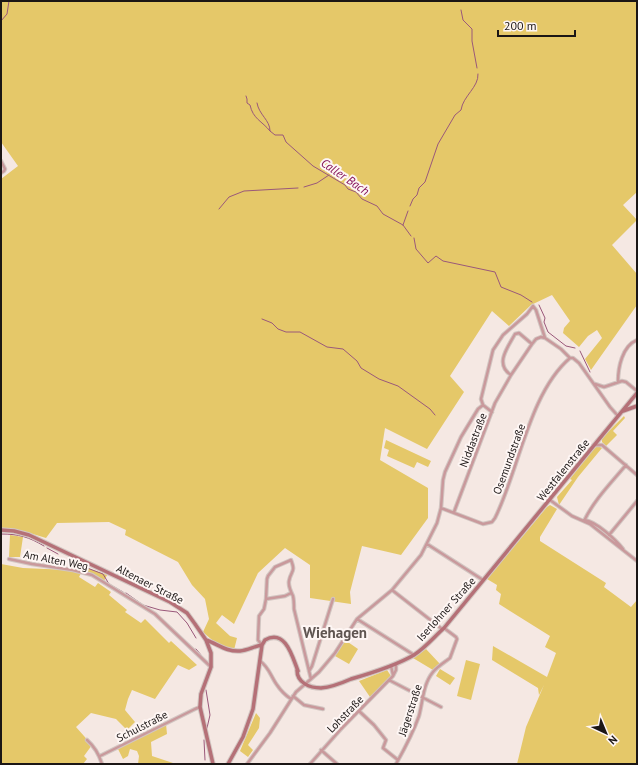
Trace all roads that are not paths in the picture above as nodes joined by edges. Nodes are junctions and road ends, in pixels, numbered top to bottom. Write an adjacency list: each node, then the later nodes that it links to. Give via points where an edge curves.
1 (1, 161): 2 (street, via 5,170)
2 (1, 173)
3 (545, 338): 5 (street, via 536,339); 6 (street); 13 (street, via 533,306 503,335 494,350 481,398)
4 (637, 340): 8 (street, via 622,359)
5 (532, 344): 7 (street, Niddastraße); 7 (street, via 519,333 516,334 503,360 504,368)
6 (570, 358): 9 (street, via 579,363); 26 (street, Osemundstraße, via 548,384 538,404 492,522 483,524)
7 (511, 375): 16 (street, Niddastraße)
8 (618, 382): 10 (street); 11 (street, via 626,382)
9 (594, 383): 10 (street); 12 (street)
10 (604, 388): 12 (street)
11 (637, 392): 15 (main road, Westfalenstraße)
12 (601, 394): 17 (street)
13 (483, 405): 16 (street); 25 (street, via 461,437 445,472 441,488)
14 (637, 406): 15 (main road)
15 (622, 411): 17 (main road, Westfalenstraße)
16 (492, 412): 26 (street, Niddastraße)
17 (618, 416): 18 (main road, Westfalenstraße)
18 (601, 437): 19 (main road, Westfalenstraße); 20 (street)
19 (594, 445): 20 (street); 23 (main road, Westfalenstraße)
20 (602, 445): 21 (street)
21 (626, 465): 22 (street); 27 (street, via 593,505)
22 (637, 475)
23 (550, 500): 27 (street, via 572,516); 31 (main road, Westfalenstraße)
24 (637, 501): 29 (street)
25 (441, 508): 26 (street, Osemundstraße); 30 (street, via 437,524)
26 (454, 512)
27 (584, 521): 29 (street, via 589,520)
28 (1, 530): 41 (main road, Altenaer Straße, via 30,535 170,602 187,613)
29 (608, 536): 33 (street)
30 (427, 544): 34 (street); 35 (street)
31 (502, 558): 34 (main road, Iserlohner Straße)
32 (9, 559): 47 (street, Am Alten Weg, via 73,570 92,576 155,614)
33 (637, 561)
34 (483, 580): 40 (main road, Iserlohner Straße)
35 (392, 590): 39 (street); 40 (street)
36 (291, 593): 37 (street); 37 (street, via 289,580 294,567 291,560 270,572); 48 (street, via 294,597 294,609)
37 (266, 599): 42 (street, via 264,609 258,616 258,640)
38 (333, 599): 48 (street)
39 (357, 619): 43 (street); 50 (street, via 335,653)
40 (443, 628): 43 (main road, Iserlohner Straße); 54 (street, Jägerstraße, via 457,639 450,658 429,678)
41 (206, 640): 42 (main road, via 232,651); 47 (main road, Altenaer Straße, via 212,655)
42 (262, 645): 44 (main road); 52 (main road, via 269,638 282,641 290,649)
43 (414, 655): 45 (main road, Iserlohner Straße)
44 (260, 661): 55 (street, via 266,665 283,694); 66 (main road, via 250,718)
45 (396, 664): 46 (main road, Iserlohner Straße); 49 (street)
46 (391, 666): 49 (street); 52 (main road, Iserlohner Straße, via 330,686 317,688)
47 (211, 667): 56 (main road, Altenaer Straße, via 201,694)
48 (309, 671): 50 (street)
49 (393, 676): 51 (street, Lohstraße)
50 (311, 679): 52 (street)
51 (389, 680): 54 (street); 59 (street, Lohstraße)
52 (304, 684): 53 (street)
53 (293, 696): 55 (street); 58 (street, via 304,705)
54 (423, 698): 57 (street); 63 (street, Jägerstraße, via 412,734)
55 (291, 699): 67 (street, via 270,734)
56 (200, 707): 62 (street, Schulstraße); 65 (main road, Altenaer Straße)
57 (441, 707)
58 (323, 709)
59 (359, 711): 61 (street, Lohstraße); 63 (street, via 386,740 383,748)
60 (87, 740): 62 (street)
61 (322, 750): 68 (street, Lohstraße); 69 (street)
62 (100, 756): 64 (street)
63 (398, 760): 70 (street, Jägerstraße)
64 (101, 763)
65 (213, 764)
66 (228, 764)
67 (247, 764)
68 (310, 764)
69 (337, 764)
70 (396, 764)

